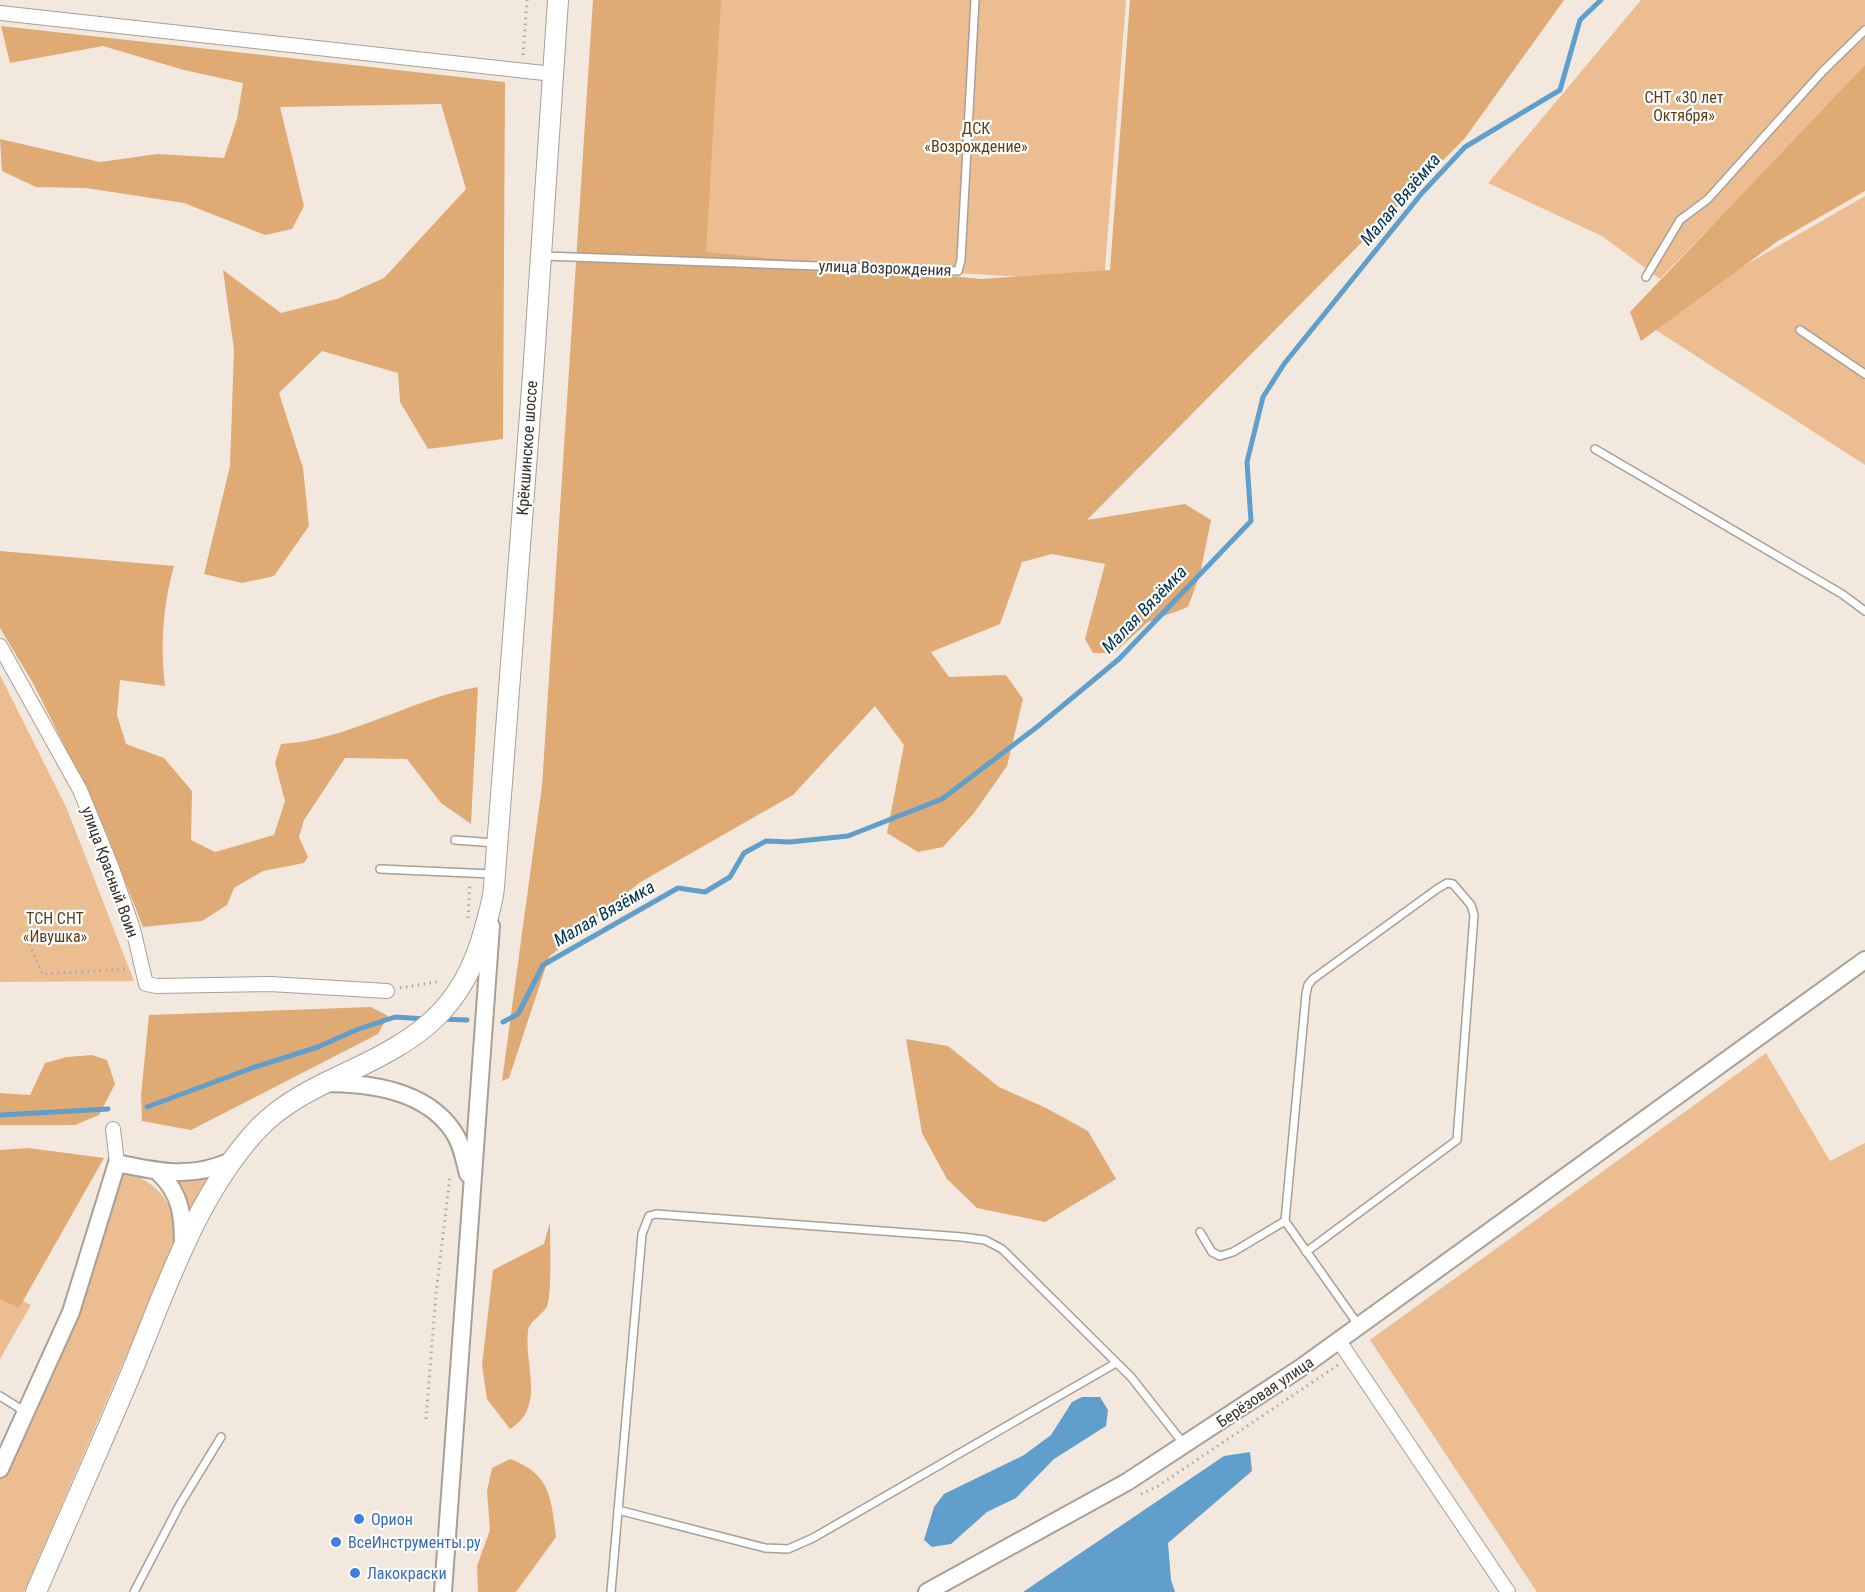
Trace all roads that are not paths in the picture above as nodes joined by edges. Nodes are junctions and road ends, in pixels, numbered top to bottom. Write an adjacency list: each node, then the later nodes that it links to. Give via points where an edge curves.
1 (558, 0): 5 (main road, Крёкшинское шоссе)
2 (975, 0): 6 (lane, улица Возрождения, via 958,271)
3 (0, 13): 5 (street)
4 (1865, 30): 7 (lane, via 1708,199 1680,220)
5 (553, 74): 6 (main road, Крёкшинское шоссе)
6 (541, 256): 14 (main road, Крёкшинское шоссе)
7 (1646, 277)
8 (1800, 330): 9 (lane)
9 (1865, 374)
10 (1595, 449): 11 (lane)
11 (1865, 611)
12 (0, 646): 19 (street, улица Красный Воин, via 80,790 133,929 146,984 270,984)
13 (455, 840): 14 (lane)
14 (497, 843): 16 (main road, Крёкшинское шоссе)
15 (380, 869): 16 (lane)
16 (495, 874): 17 (main road, Крёкшинское шоссе)
17 (493, 896): 20 (main road, Крёкшинское шоссе, via 472,967 458,994 441,1014 403,1042); 25 (street)
18 (1865, 961): 30 (street, Берёзовая улица)
19 (387, 991)
20 (322, 1083): 22 (main road, Крёкшинское шоссе, via 270,1118); 25 (street, via 377,1088 408,1095 430,1107 453,1131)
21 (113, 1129): 23 (street)
22 (231, 1161): 24 (street, via 192,1173); 28 (main road, Крёкшинское шоссе)
23 (117, 1163): 24 (street); 34 (street, via 74,1302)
24 (158, 1172): 28 (street, via 181,1205)
25 (472, 1191): 41 (street)
26 (1285, 1221): 27 (lane, via 1220,1256 1212,1252); 29 (lane); 29 (lane, via 1308,985 1437,889 1453,884 1471,905 1474,915 1456,1140)
27 (1200, 1232)
28 (183, 1251): 39 (main road, Крёкшинское шоссе)
29 (1306, 1252): 30 (lane)
30 (1359, 1326): 31 (street, Берёзовая улица)
31 (1339, 1341): 36 (street, Берёзовая улица); 44 (street)
32 (1116, 1364): 36 (lane, via 1131,1377); 38 (lane, via 788,1549 752,1545); 38 (lane, via 1002,1249 985,1240 649,1216 642,1234)
33 (0, 1396): 34 (lane)
34 (26, 1413): 37 (street)
35 (221, 1437): 40 (lane)
36 (1184, 1445): 43 (street, Берёзовая улица, via 1101,1497)
37 (0, 1469)
38 (618, 1510): 42 (lane)
39 (36, 1592)
40 (134, 1592)
41 (443, 1592)
42 (611, 1592)
43 (927, 1592)
44 (1508, 1592)

